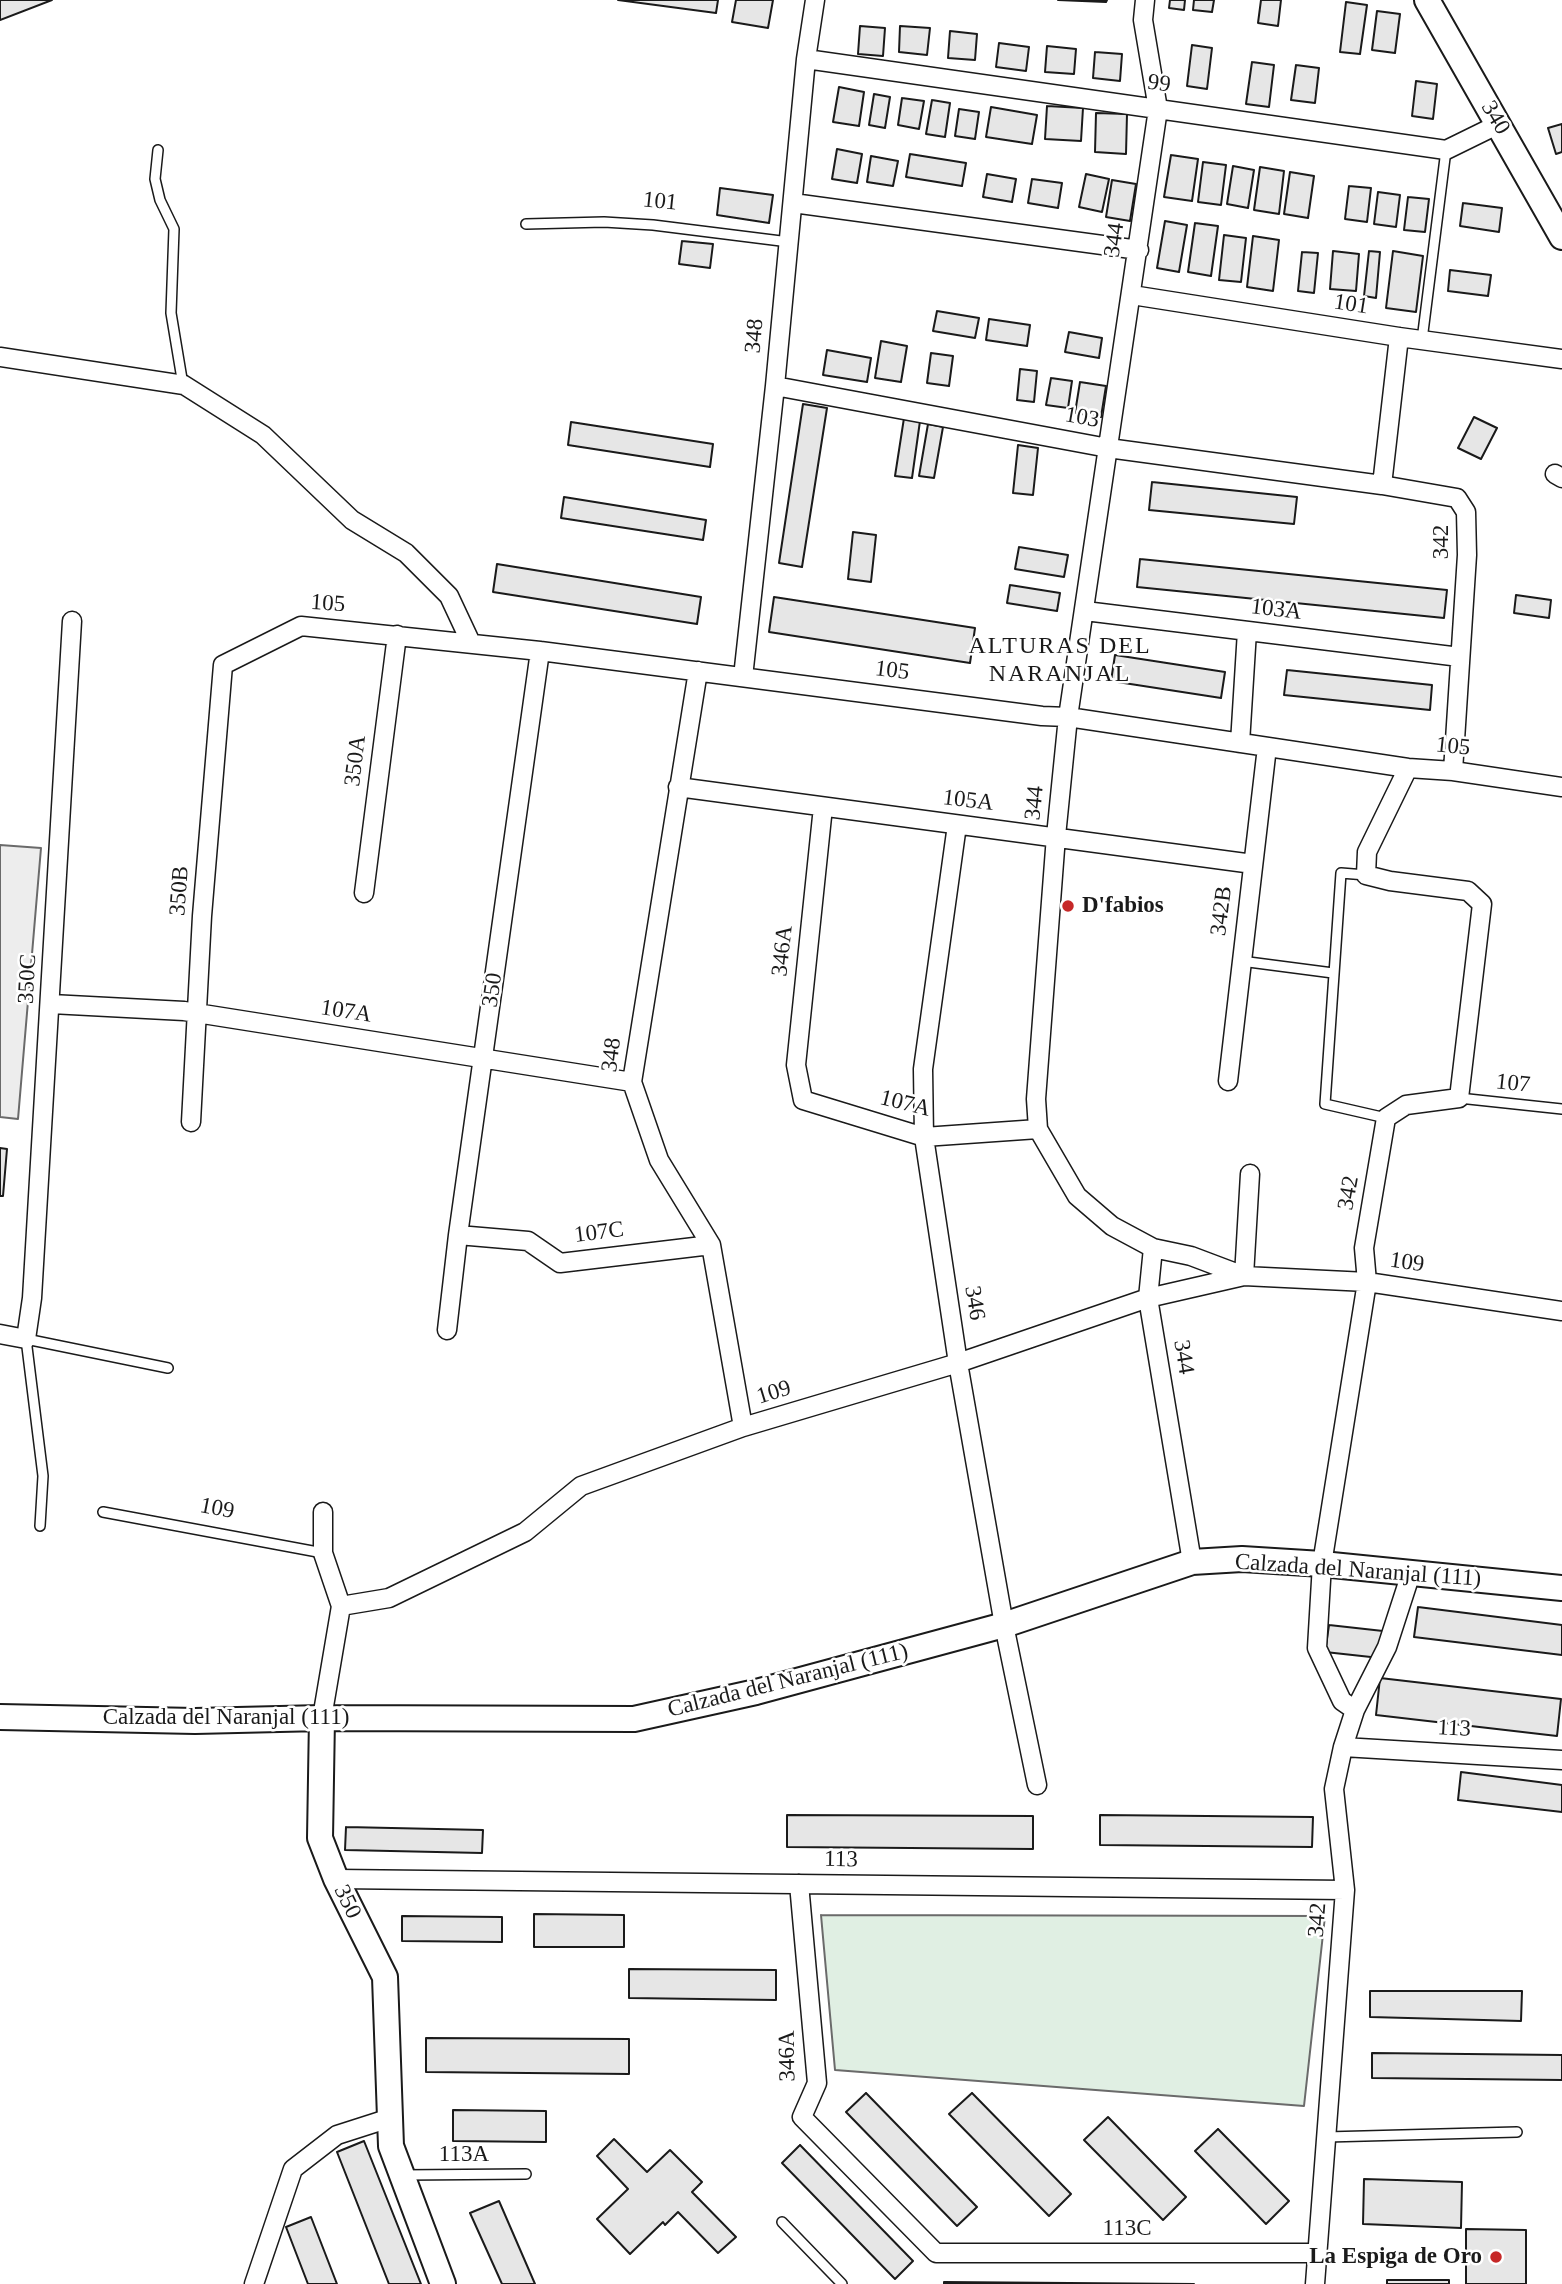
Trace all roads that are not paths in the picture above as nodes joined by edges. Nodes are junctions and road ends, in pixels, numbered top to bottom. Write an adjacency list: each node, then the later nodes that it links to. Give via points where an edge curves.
1 (815, 0): 4 (street, 348)
2 (1145, 0): 5 (street, 344, via 1143,19)
3 (1427, 0): 6 (main road, 340)
4 (806, 60): 5 (street, 99); 9 (street, 348)
5 (1158, 109): 8 (street, 99); 13 (street, 344)
6 (1499, 124): 8 (street); 11 (main road, 340)
7 (158, 150): 19 (lane, via 155,178 174,229 171,313)
8 (1446, 150): 16 (lane)
9 (793, 203): 12 (street, 348); 13 (street)
10 (526, 224): 12 (lane, 101, via 653,225)
11 (1562, 237)
12 (789, 242): 20 (street, 348)
13 (1139, 250): 14 (street, 344)
14 (1132, 295): 15 (street, 101); 21 (street, 344)
15 (1399, 337): 16 (street, 101); 22 (street)
16 (1422, 340): 18 (street, 101)
17 (0, 357): 19 (street)
18 (1562, 359)
19 (184, 385): 27 (street, via 262,435 352,520 406,554 449,596)
20 (775, 386): 21 (street, 103); 32 (street, 348)
21 (1108, 448): 22 (street, 103); 23 (street, 344)
22 (1382, 485): 29 (street, 342, via 1457,498 1466,512)
23 (1085, 611): 25 (street, 103A); 33 (street, 344)
24 (72, 621): 48 (street, 350C)
25 (1247, 631): 29 (street, 103A); 34 (street)
26 (397, 635): 27 (street, 105); 30 (street, 105, via 301,626); 45 (street, 350A)
27 (471, 643): 28 (street, 105)
28 (540, 651): 31 (street, 105); 50 (street, 350)
29 (1460, 657): 37 (street, 342)
30 (223, 665): 49 (street, 350B)
31 (698, 671): 32 (street, 105); 38 (street, 348)
32 (743, 677): 33 (street, 105)
33 (1068, 717): 34 (street, 105); 42 (street, 344)
34 (1240, 743): 35 (street, 105)
35 (1267, 747): 36 (street, 105); 43 (street, 342B)
36 (1408, 768): 37 (street, 105); 44 (street, via 1367,852)
37 (1453, 771): 39 (street, 105)
38 (678, 787): 40 (street, 105A); 52 (street, 348)
39 (1562, 787)
40 (823, 807): 41 (street, 105A); 54 (street, 346A, via 796,1065)
41 (957, 825): 42 (street, 105A); 59 (street, 346, via 923,1069)
42 (1056, 836): 43 (street, 105A); 58 (street, 344, via 1036,1099)
43 (1253, 864): 46 (street, 342B)
44 (1366, 875): 47 (lane, via 1341,873); 53 (street, via 1468,891 1482,904)
45 (364, 893)
46 (1241, 961): 47 (lane); 51 (street, 342B)
47 (1333, 973): 56 (lane, via 1325,1104)
48 (51, 1004): 49 (street, 107A); 70 (street, 350C)
49 (198, 1013): 50 (street, 107A); 57 (street, 350B)
50 (484, 1059): 52 (street, 107A); 61 (street, 350)
51 (1228, 1081)
52 (632, 1082): 62 (street, 348, via 659,1160)
53 (1459, 1098): 55 (lane, 107); 56 (street, via 1406,1105)
54 (803, 1100): 59 (street, 107A)
55 (1562, 1109)
56 (1386, 1118): 65 (street, 342, via 1364,1248)
57 (191, 1122)
58 (1038, 1129): 59 (street, 107A); 63 (street, 344, via 1077,1196 1112,1226)
59 (924, 1137): 71 (street, 346)
60 (1250, 1174): 64 (street)
61 (458, 1235): 62 (street, 107C, via 528,1241 560,1263); 68 (street, 350)
62 (711, 1245): 73 (street, 348)
63 (1153, 1248): 64 (street, 109, via 1191,1256); 66 (street, 344)
64 (1244, 1276): 65 (street, 109); 66 (street, 109)
65 (1367, 1282): 67 (street, 109); 79 (street, 342)
66 (1148, 1298): 71 (street, 109); 78 (street, 344)
67 (1562, 1311)
68 (447, 1330)
69 (0, 1334): 70 (street)
70 (26, 1339): 72 (lane); 76 (lane, via 43,1476)
71 (958, 1363): 73 (street, 109); 83 (street, 346)
72 (168, 1368)
73 (743, 1427): 82 (street, 109, via 580,1486 525,1532 388,1598)
74 (103, 1512): 77 (lane, 109)
75 (323, 1512): 77 (street, 350)
76 (40, 1526)
77 (323, 1553): 82 (street, 350)
78 (1192, 1562): 79 (main road, Calzada del Naranjal (111), via 1241,1559); 83 (main road, Calzada del Naranjal (111))
79 (1322, 1564): 80 (main road, Calzada del Naranjal (111)); 84 (street, 342, via 1317,1648 1342,1701)
80 (1411, 1573): 81 (main road, Calzada del Naranjal (111)); 84 (street, 342, via 1387,1647)
81 (1562, 1588)
82 (341, 1606): 86 (street, 350)
83 (1004, 1625): 86 (main road, Calzada del Naranjal (111), via 756,1692 634,1719); 89 (street, 346)
84 (1354, 1710): 87 (street, 342)
85 (0, 1717): 86 (main road, Calzada del Naranjal (111), via 195,1721)
86 (322, 1717): 90 (main road, 350, via 320,1838)
87 (1343, 1747): 88 (street, 113); 92 (street, 342, via 1334,1789)
88 (1562, 1760)
89 (1037, 1785)
90 (336, 1879): 91 (street, 113); 93 (main road, 350, via 385,1977)
91 (799, 1884): 92 (street, 113); 99 (street, 346A, via 817,2083 802,2117)
92 (1345, 1889): 95 (street, 342)
93 (390, 2118): 97 (main road, 350, via 391,2146); 101 (street, via 337,2135 293,2169)
94 (1517, 2132): 95 (lane)
95 (1326, 2137): 100 (street, 342)
96 (526, 2174): 97 (lane, 113A)
97 (402, 2175): 102 (main road, 350)
98 (782, 2222): 103 (lane)
99 (936, 2253): 100 (street, 113C)
100 (1317, 2253): 104 (street, 342)
101 (254, 2284)
102 (443, 2284)
103 (842, 2284)
104 (1315, 2284)

